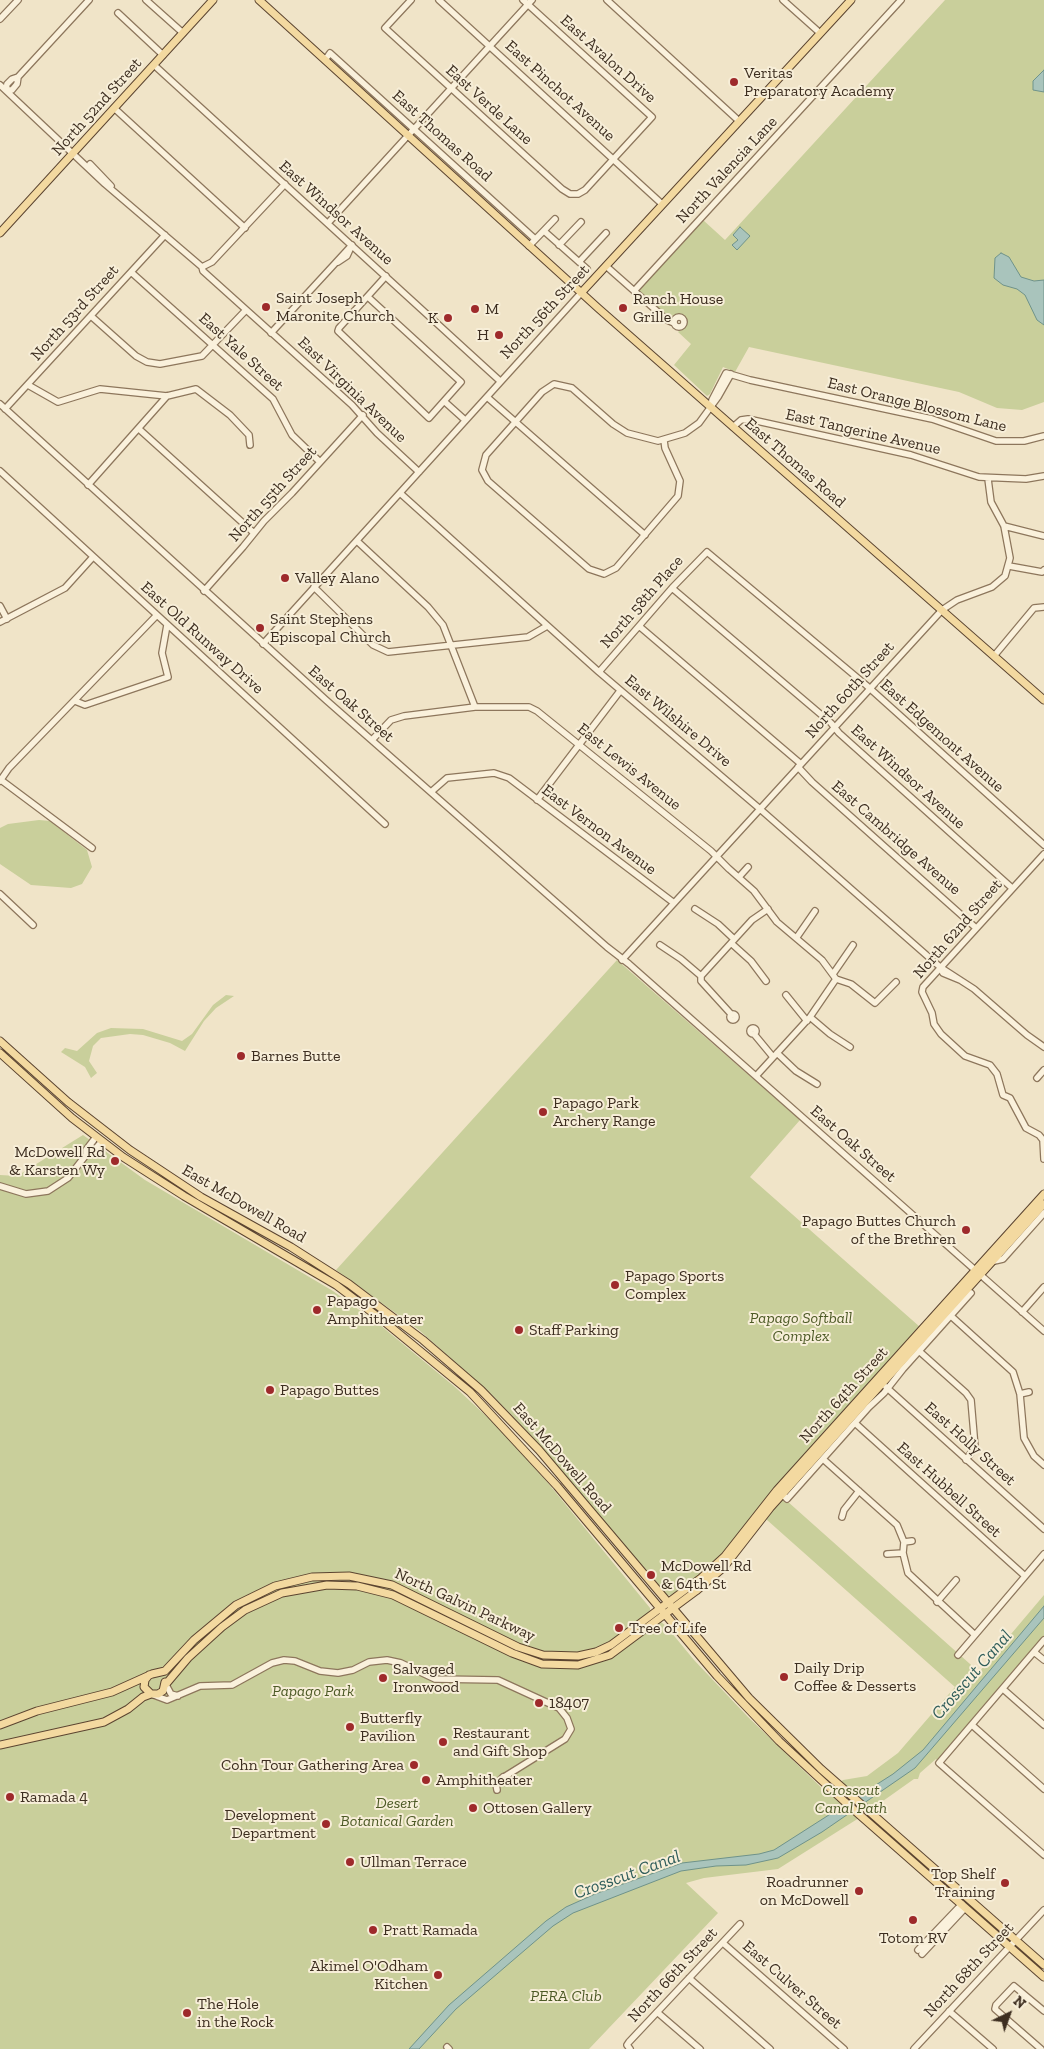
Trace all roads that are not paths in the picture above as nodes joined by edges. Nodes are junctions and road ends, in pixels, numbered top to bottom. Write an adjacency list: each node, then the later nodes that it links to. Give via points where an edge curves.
1 (18, 0): 14 (street)
2 (89, 0): 23 (street, via 18,77 7,84)
3 (146, 0): 15 (street)
4 (213, 0): 15 (main road, North 52nd Street)
5 (259, 0): 19 (main road, East Thomas Road)
6 (411, 0): 22 (street, East Verde Lane, via 385,28)
7 (439, 0): 17 (street, East Pinchot Avenue)
8 (607, 0): 25 (street)
9 (783, 0): 16 (street)
10 (851, 0): 16 (main road, North 56th Street)
11 (902, 0): 50 (street, North Valencia Lane)
12 (528, 1): 17 (street); 29 (street, East Avalon Drive, via 652,117)
13 (118, 13): 18 (street)
14 (0, 18)
15 (182, 34): 18 (main road, North 52nd Street)
16 (820, 34): 25 (main road, North 56th Street)
17 (490, 46): 22 (street); 29 (street, East Pinchot Avenue)
18 (163, 55): 20 (main road, North 52nd Street)
19 (325, 60): 26 (street, East Thomas Road, via 330,52); 27 (main road, East Thomas Road)
20 (154, 65): 24 (main road, North 52nd Street); 30 (street, East Windsor Avenue)
21 (0, 85): 23 (street, East Virginia Avenue)
22 (451, 89): 26 (street); 29 (street, East Verde Lane, via 570,194 585,190)
23 (6, 90): 28 (street, East Virginia Avenue)
24 (114, 108): 28 (main road, North 52nd Street); 35 (street)
25 (738, 121): 31 (main road, North 56th Street)
26 (414, 129): 27 (street); 40 (street, East Thomas Road)
27 (408, 136): 34 (street); 43 (main road, East Thomas Road)
28 (74, 152): 37 (main road, North 52nd Street); 39 (street, East Virginia Avenue)
29 (614, 159): 31 (street, East Pinchot Avenue)
30 (285, 184): 34 (street, East Windsor Avenue); 35 (street)
31 (662, 204): 45 (main road, North 56th Street)
32 (555, 219): 36 (street)
33 (581, 222): 42 (street)
34 (328, 223): 41 (street, East Windsor Avenue)
35 (245, 228): 46 (street, via 212,262)
36 (544, 231): 40 (street); 42 (street)
37 (0, 233)
38 (606, 233): 44 (street)
39 (165, 235): 46 (street, East Virginia Avenue); 48 (street, North 53rd Street)
40 (535, 239): 43 (street)
41 (352, 245): 49 (street, East Windsor Avenue); 56 (street, via 347,256 333,265)
42 (560, 245): 44 (street)
43 (530, 246): 51 (main road, East Thomas Road)
44 (579, 262): 47 (street)
45 (606, 266): 50 (street); 51 (main road, North 56th Street)
46 (202, 267): 53 (street, East Virginia Avenue)
47 (587, 269)
48 (131, 272): 54 (street, North 53rd Street); 57 (street, East Yale Street)
49 (386, 276): 52 (street); 58 (street, East Windsor Avenue)
50 (634, 291): 55 (street)
51 (582, 293): 58 (street, North 56th Street); 64 (main road, East Thomas Road)
52 (368, 297): 62 (street, via 461,382); 62 (street, via 338,331 429,418)
53 (246, 310): 56 (street, East Virginia Avenue); 57 (street)
54 (91, 316): 57 (street, via 147,362 160,364 197,358); 59 (street, North 53rd Street)
55 (674, 323)
56 (272, 333): 66 (street, East Virginia Avenue)
57 (214, 346): 74 (street, East Yale Street, via 276,402 292,435)
58 (500, 381): 61 (street, North 56th Street)
59 (28, 385): 60 (street, via 58,402 100,389); 65 (street, North 53rd Street)
60 (167, 396): 70 (street); 73 (street, via 199,390 243,428 250,437)
61 (487, 397): 67 (street, North 56th Street); 68 (street)
62 (445, 402): 67 (street)
63 (0, 404): 65 (street, East Oak Street)
64 (711, 407): 69 (main road, East Thomas Road); 71 (street, East Orange Blossom Lane, via 728,374 932,419 996,441 1024,441); 72 (street, via 693,428)
65 (6, 410): 79 (street, East Oak Street)
66 (363, 415): 74 (street, North 55th Street); 76 (street, East Virginia Avenue, via 377,433)
67 (465, 420): 76 (street, North 56th Street)
68 (516, 422): 72 (street, via 545,389 557,384 572,388 627,433); 83 (street); 83 (street, via 486,455 483,473 488,481 589,570 604,574 616,568)
69 (734, 427): 78 (street, East Tangerine Avenue, via 743,419 752,420 911,455); 95 (main road, East Thomas Road)
70 (139, 429): 79 (street); 82 (street)
71 (1044, 436)
72 (664, 440): 83 (street, via 679,476 679,493)
73 (250, 445)
74 (320, 462): 82 (street, North 55th Street)
75 (0, 472): 87 (street, East Old Runway Drive)
76 (419, 472): 80 (street, North 56th Street)
77 (1044, 476): 78 (street)
78 (988, 478): 81 (street, via 991,502)
79 (88, 485): 92 (street, East Oak Street)
80 (400, 493): 85 (street, North 56th Street); 100 (street, East Wilshire Drive)
81 (1004, 526): 84 (street); 88 (street)
82 (254, 533): 92 (street, North 55th Street)
83 (645, 535)
84 (1044, 536)
85 (357, 541): 90 (street, North 56th Street); 103 (street, via 428,607 443,626)
86 (707, 552): 91 (street, North 58th Place); 106 (street, East Edgemont Avenue)
87 (93, 557): 96 (street, East Old Runway Drive); 97 (street, via 65,588)
88 (1009, 566): 89 (street); 95 (street, North 60th Street, via 998,583 956,600)
89 (1043, 572)
90 (314, 587): 102 (street, North 56th Street); 103 (street, via 381,651)
91 (672, 588): 101 (street, North 58th Place); 111 (street, East Windsor Avenue)
92 (204, 591): 102 (street, East Oak Street)
93 (0, 606): 97 (street)
94 (1044, 608): 104 (street, via 1034,608)
95 (942, 610): 104 (main road, East Thomas Road); 106 (street, North 60th Street)
96 (157, 615): 99 (street, East Old Runway Drive); 109 (street)
97 (7, 619): 98 (street)
98 (0, 622)
99 (167, 625): 109 (street, via 162,653 168,677 85,705); 119 (street, East Old Runway Drive)
100 (547, 626): 103 (street, via 528,636); 105 (street, East Wilshire Drive)
101 (638, 626): 105 (street, North 58th Place); 114 (street, East Cambridge Avenue)
102 (263, 644): 112 (street, East Oak Street)
103 (451, 644): 110 (street)
104 (994, 656): 108 (main road, East Thomas Road)
105 (599, 672): 107 (street, East Wilshire Drive)
106 (870, 689): 111 (street, North 60th Street); 120 (street, East Edgemont Avenue)
107 (620, 690): 113 (street); 118 (street, East Wilshire Drive)
108 (1044, 700)
109 (75, 701): 115 (street)
110 (475, 707): 112 (street, via 391,720); 113 (street, East Lewis Avenue, via 520,706 538,711)
111 (835, 728): 114 (street, North 60th Street); 126 (street, East Windsor Avenue)
112 (372, 740): 116 (street, East Oak Street)
113 (580, 745): 117 (street); 123 (street, East Lewis Avenue)
114 (800, 766): 118 (street, North 60th Street); 133 (street, East Cambridge Avenue, via 812,782)
115 (0, 780): 121 (street)
116 (431, 792): 117 (street, East Vernon Avenue, via 447,778 494,773 508,778); 138 (street, East Oak Street)
117 (537, 800): 128 (street, East Vernon Avenue)
118 (760, 809): 123 (street, North 60th Street); 139 (street, East Wilshire Drive)
119 (385, 824)
120 (1044, 845)
121 (92, 848)
122 (1044, 854): 126 (street, North 62nd Street)
123 (717, 856): 125 (street, East Lewis Avenue); 128 (street, North 60th Street)
124 (748, 867): 125 (street)
125 (739, 877): 130 (street, East Lewis Avenue)
126 (1012, 888): 133 (street, North 62nd Street)
127 (0, 894): 132 (street)
128 (674, 903): 138 (street, North 60th Street)
129 (695, 908): 135 (street, via 718,924)
130 (768, 909): 134 (street, East Lewis Avenue, via 777,922); 135 (street, via 752,920)
131 (815, 911): 134 (street)
132 (33, 925)
133 (976, 928): 139 (street, North 62nd Street)
134 (797, 937): 141 (street, East Lewis Avenue)
135 (733, 941): 140 (street); 142 (street)
136 (660, 945): 140 (street)
137 (853, 945): 141 (street)
138 (622, 960): 154 (street, East Oak Street)
139 (940, 967): 150 (street, East Wilshire Drive, via 943,973 974,989); 158 (street, North 62nd Street, via 922,992 934,1024 966,1056 990,1066 997,1074 1003,1095 1010,1098 1026,1128 1043,1140)
140 (700, 976): 145 (street, via 701,982)
141 (835, 976): 143 (street, East Lewis Avenue, via 875,1003); 146 (street)
142 (766, 981)
143 (896, 982)
144 (786, 994): 146 (street)
145 (731, 1014)
146 (809, 1019): 149 (street); 152 (street)
147 (754, 1034): 152 (street)
148 (0, 1040): 159 (main road, East McDowell Road, via 68,1102)
149 (850, 1047)
150 (1044, 1048)
151 (0, 1053): 157 (main road, East McDowell Road)
152 (775, 1055): 154 (street); 156 (street)
153 (1044, 1070): 155 (street)
154 (756, 1076): 165 (street, East Oak Street)
155 (1037, 1078)
156 (817, 1084)
157 (99, 1139): 159 (main road, via 107,1137 145,1165); 160 (street, via 86,1150 86,1155 68,1178 48,1191 26,1194); 194 (main road, East McDowell Road, via 184,1196 318,1274 420,1349 470,1392 524,1448)
158 (1044, 1159)
159 (151, 1165): 193 (main road, East McDowell Road, via 330,1271 423,1340 492,1401 534,1444)
160 (0, 1186)
161 (1044, 1194): 165 (main road, North 64th Street)
162 (1044, 1204): 164 (main road, North 64th Street)
163 (1044, 1213): 164 (street, North 64th Street, via 1001,1260)
164 (990, 1262): 165 (main road, North 64th Street)
165 (977, 1272): 168 (street, East Oak Street); 172 (main road, North 64th Street)
166 (1044, 1286): 168 (street)
167 (971, 1293): 169 (street, North 64th Street)
168 (1022, 1312): 170 (street, East Oak Street)
169 (951, 1316): 171 (street, North 64th Street); 175 (street, via 1011,1369)
170 (1044, 1331)
171 (919, 1351): 173 (street, North 64th Street); 178 (street, via 971,1400 975,1443)
172 (879, 1381): 173 (street, East Holly Street); 181 (main road, North 64th Street); 186 (main road, North 64th Street, via 770,1499)
173 (888, 1389): 176 (street, North 64th Street); 178 (street, East Holly Street)
174 (1029, 1392): 175 (street)
175 (1020, 1394): 179 (street, via 1024,1438 1034,1456)
176 (855, 1423): 177 (street, North 64th Street); 190 (street, East Hubbell Street)
177 (823, 1459): 180 (street); 181 (street, North 64th Street, via 787,1499)
178 (966, 1460): 183 (street, East Holly Street)
179 (1044, 1465)
180 (859, 1491): 182 (street); 185 (street, via 897,1525)
181 (782, 1494): 186 (main road, North 64th Street)
182 (842, 1517)
183 (1044, 1529)
184 (912, 1541): 185 (street)
185 (904, 1542): 187 (street)
186 (738, 1546): 193 (main road, North 64th Street, via 713,1577)
187 (903, 1553): 188 (street); 192 (street, via 908,1573)
188 (887, 1554)
189 (1044, 1554): 190 (street)
190 (1025, 1576): 195 (street)
191 (956, 1580): 192 (street)
192 (937, 1602): 195 (street)
193 (670, 1606): 194 (main road, North 64th Street); 207 (main road, East McDowell Road)
194 (663, 1612): 200 (main road, North Galvin Parkway, via 601,1650 578,1656 551,1656 518,1647 392,1585 349,1576 312,1577 275,1586 236,1605 194,1640 169,1669); 202 (main road, North Galvin Parkway, via 616,1652 578,1665 551,1665 518,1656 393,1595 357,1586 312,1586 274,1595 240,1613 183,1663); 203 (main road, East McDowell Road)
195 (974, 1636): 198 (street)
196 (1044, 1640): 197 (street)
197 (1034, 1652): 199 (street); 204 (street)
198 (958, 1656)
199 (1044, 1660)
200 (157, 1673): 201 (main road); 202 (main road, via 163,1676)
201 (149, 1675): 205 (main road, via 144,1684); 208 (main road, via 112,1692 37,1711)
202 (166, 1685): 205 (main road, via 161,1693); 206 (street, via 171,1694)
203 (728, 1688): 207 (main road, via 755,1710); 212 (main road, East McDowell Road)
204 (1003, 1689): 209 (street); 210 (street)
205 (151, 1694): 206 (street, via 164,1700); 211 (main road, via 104,1722)
206 (178, 1696): 214 (street, via 200,1686 236,1683 284,1660 338,1673 376,1660 394,1661 435,1679 505,1681 559,1708 571,1729 568,1736 504,1777 496,1784)
207 (765, 1713): 212 (main road); 216 (main road, East McDowell Road, via 821,1769)
208 (0, 1725)
209 (972, 1725): 213 (street); 215 (street, via 939,1762)
210 (1044, 1725)
211 (0, 1745)
212 (786, 1747): 217 (main road, East McDowell Road)
213 (1044, 1789)
214 (497, 1790)
215 (1044, 1855)
216 (960, 1891): 217 (main road); 221 (main road, East McDowell Road)
217 (954, 1898): 218 (main road, East McDowell Road)
218 (964, 1906): 223 (main road, East McDowell Road); 224 (street)
219 (1044, 1910): 221 (street, North 68th Street)
220 (740, 1924): 222 (street, North 66th Street)
221 (1016, 1940): 223 (street, North 68th Street); 225 (main road, East McDowell Road)
222 (722, 1942): 227 (street, North 66th Street); 235 (street, East Culver Street)
223 (1010, 1947): 226 (main road, East McDowell Road); 228 (street, North 68th Street)
224 (920, 1952)
225 (1044, 1964)
226 (1044, 1977)
227 (689, 1978): 230 (street, North 66th Street); 234 (street)
228 (949, 2011): 232 (street, North 68th Street); 236 (street)
229 (1044, 2011): 237 (street, via 1014,1986 996,2005 996,2009)
230 (657, 2012): 231 (street, North 66th Street); 233 (street)
231 (629, 2047)
232 (916, 2048)
233 (700, 2049)
234 (770, 2049)
235 (844, 2049)
236 (993, 2049)
237 (1041, 2049)

